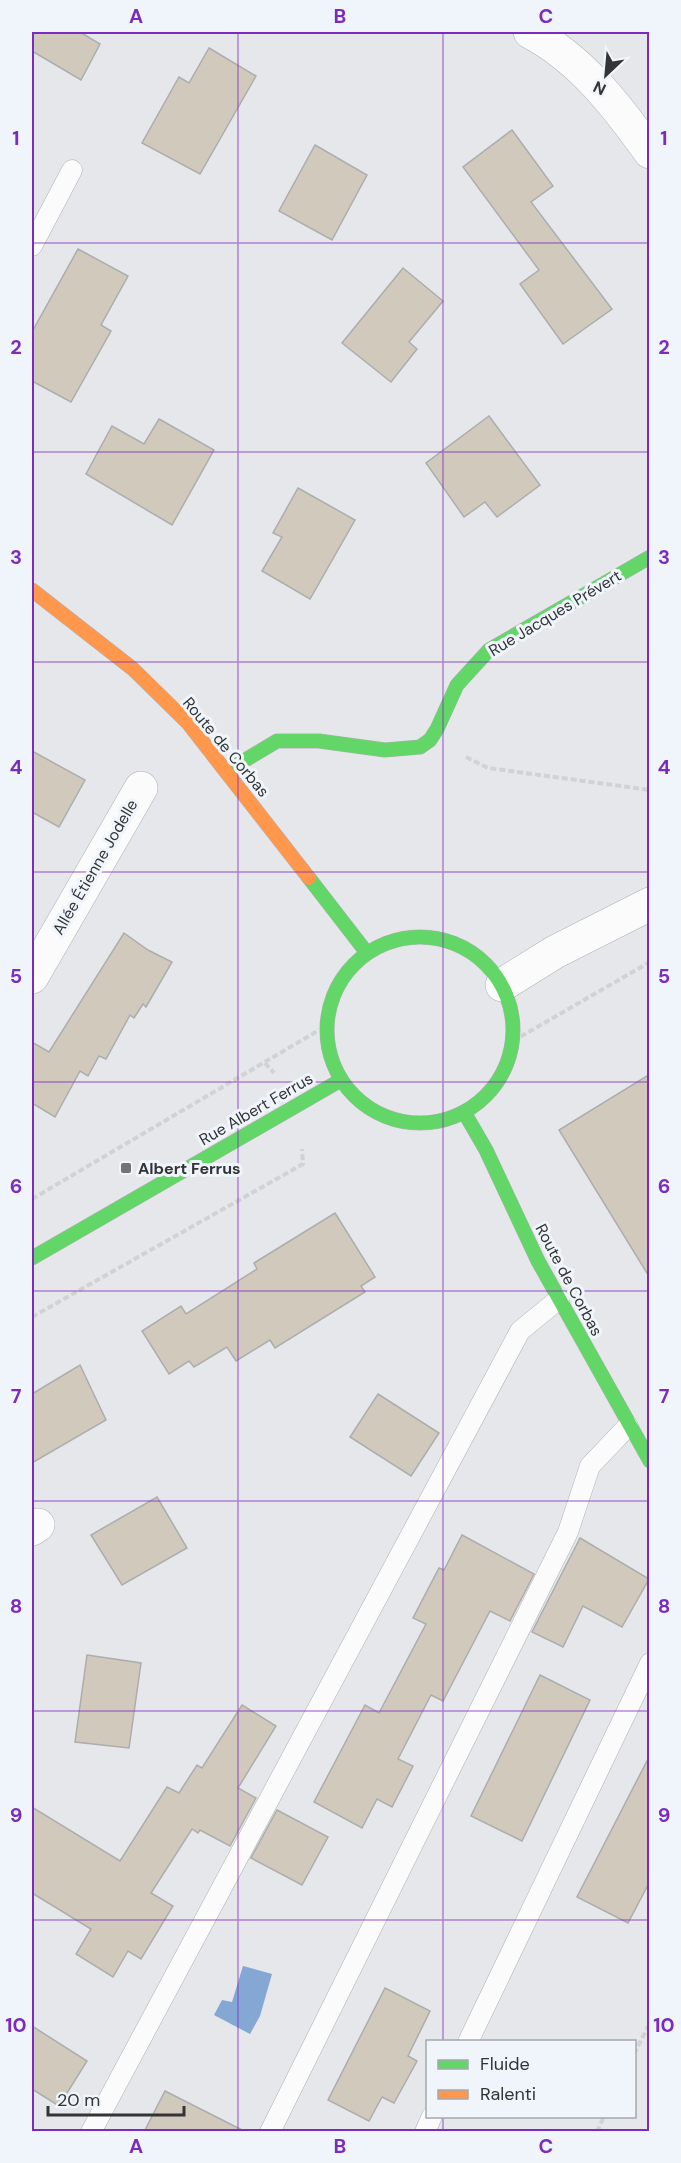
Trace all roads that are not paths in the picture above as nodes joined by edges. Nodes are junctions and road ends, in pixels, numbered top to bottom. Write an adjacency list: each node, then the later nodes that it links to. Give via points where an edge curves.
1 (530, 32): 2 (street, via 555,45 578,64)
2 (650, 152)
3 (72, 170): 4 (lane)
4 (32, 246)
5 (650, 557): 7 (street, Rue Jacques Prévert, via 489,650 457,685 430,740 420,747 405,750 277,741)
6 (32, 590): 7 (street, Route de Corbas, via 133,669 188,723)
7 (228, 771): 10 (street, Route de Corbas)
8 (141, 788): 11 (street, Allée Étienne Jodelle)
9 (650, 904): 12 (street, via 555,952)
10 (367, 953): 12 (street, via 401,938 444,939 469,950); 13 (street, via 344,975 335,990 326,1026 332,1060)
11 (32, 977)
12 (502, 985): 14 (street, via 513,1017 513,1041 506,1068 482,1100)
13 (341, 1080): 14 (street, via 358,1100 381,1114 412,1123 444,1120); 15 (street, Rue Albert Ferrus)
14 (464, 1112): 16 (street, Route de Corbas)
15 (32, 1258)
16 (559, 1299): 17 (street, Route de Corbas); 22 (lane, via 520,1331)
17 (628, 1426): 18 (street, Route de Corbas); 23 (lane, via 590,1466 568,1532)
18 (650, 1461)
19 (650, 1664): 20 (lane)
20 (469, 2040)
21 (431, 2118): 24 (lane)
22 (92, 2132)
23 (270, 2132)
24 (425, 2132)

